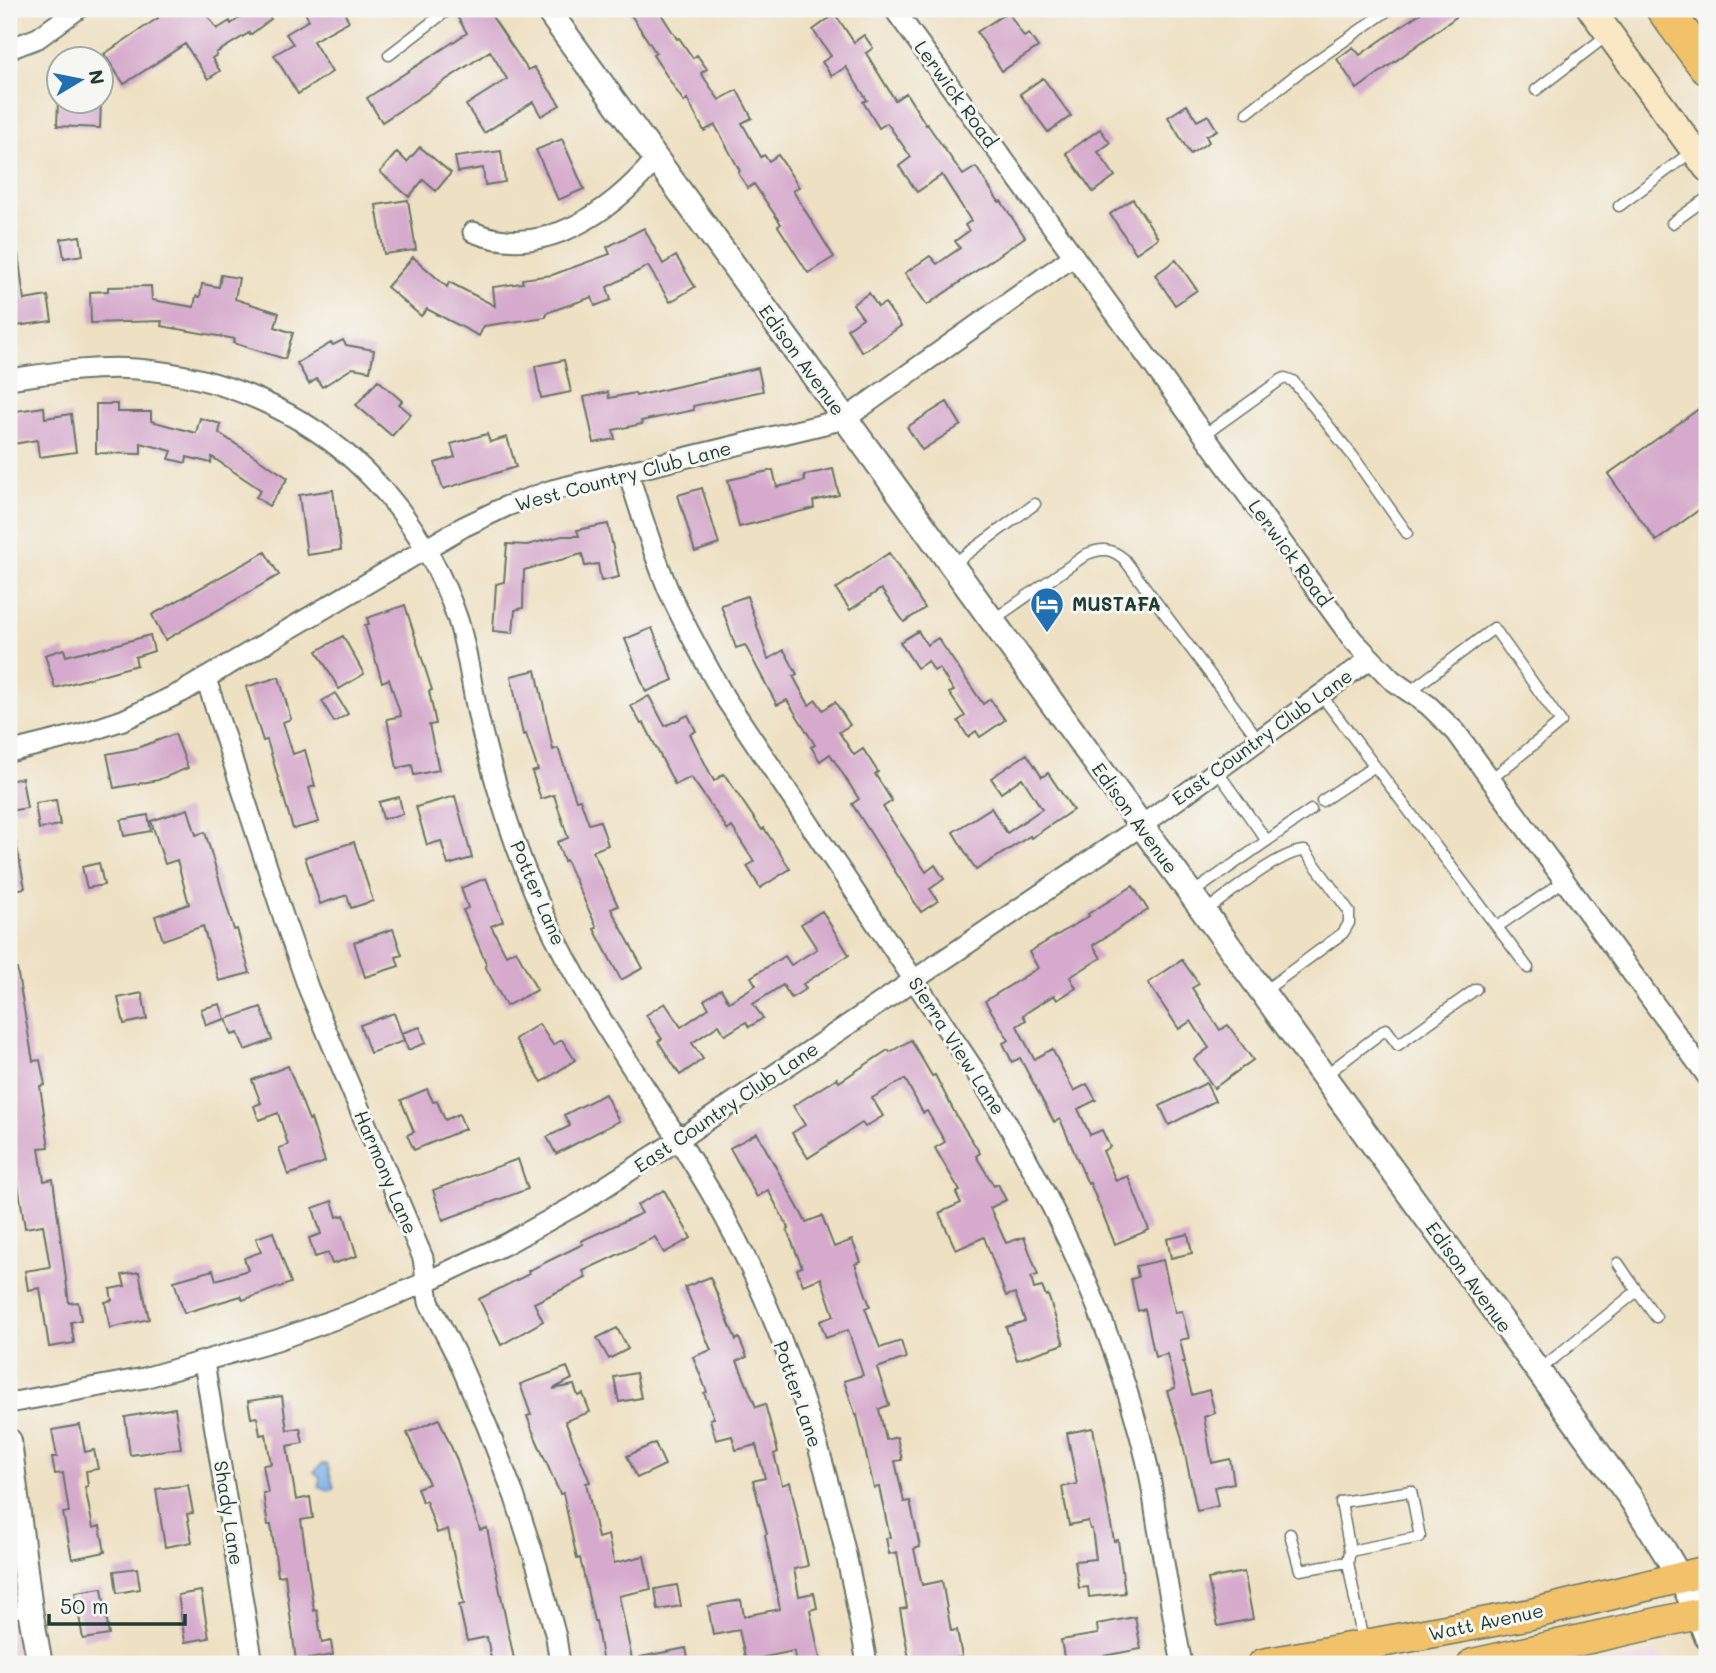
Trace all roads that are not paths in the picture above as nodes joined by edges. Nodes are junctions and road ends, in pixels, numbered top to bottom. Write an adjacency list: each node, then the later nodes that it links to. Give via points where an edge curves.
1 (449, 9): 10 (lane)
2 (547, 9): 14 (street, Edison Avenue)
3 (894, 9): 20 (street, Lerwick Road)
4 (1390, 9): 13 (lane)
5 (1591, 9): 8 (main road)
6 (1664, 9): 11 (highway)
7 (74, 10): 9 (street, via 38,38)
8 (1609, 34): 12 (lane); 15 (main road)
9 (9, 49)
10 (389, 55)
11 (1707, 67)
12 (1536, 90)
13 (1247, 113)
14 (656, 159): 19 (street, via 619,198 556,234 522,241); 22 (street, Edison Avenue)
15 (1701, 159): 17 (lane)
16 (1707, 198): 18 (lane)
17 (1619, 206)
18 (1672, 223)
19 (473, 232)
20 (1074, 256): 22 (street, West Country Club Lane); 23 (street, Lerwick Road)
21 (9, 379): 27 (street, Potter Lane, via 135,369 198,378 246,394 302,422 362,468)
22 (845, 419): 24 (street, West Country Club Lane); 28 (street, Edison Avenue)
23 (1204, 435): 26 (lane, via 1279,381 1293,381); 30 (street, Lerwick Road)
24 (628, 472): 27 (street, West Country Club Lane, via 507,506); 47 (street, Sierra View Lane, via 668,589 701,655 748,734)
25 (1035, 504): 28 (lane)
26 (1406, 533)
27 (426, 550): 31 (street, West Country Club Lane); 52 (street, Potter Lane, via 458,622 496,787 543,913 598,1017)
28 (950, 566): 29 (street, Edison Avenue)
29 (991, 622): 34 (lane, via 1087,554 1100,549 1116,552); 41 (street, Edison Avenue)
30 (1370, 659): 32 (street, Lerwick Road); 33 (street, East Country Club Lane)
31 (206, 679): 35 (street, West Country Club Lane, via 123,720); 54 (street, Harmony Lane, via 309,990 423,1258)
32 (1409, 692): 38 (street, Lerwick Road, via 1447,722); 38 (lane, via 1494,628 1561,722)
33 (1321, 695): 34 (street, East Country Club Lane); 36 (lane)
34 (1259, 740): 37 (street, East Country Club Lane)
35 (9, 752)
36 (1375, 766): 39 (lane); 45 (lane)
37 (1217, 771): 41 (street, East Country Club Lane); 42 (lane)
38 (1490, 779): 43 (street, Lerwick Road)
39 (1322, 801)
40 (1311, 810): 42 (lane)
41 (1141, 826): 44 (street, Edison Avenue); 47 (street, East Country Club Lane)
42 (1267, 841): 44 (lane)
43 (1564, 881): 45 (lane); 50 (street, Lerwick Road)
44 (1197, 903): 49 (street, Edison Avenue); 49 (lane, via 1283,856 1301,851 1349,911 1343,933)
45 (1497, 927): 46 (lane)
46 (1528, 968)
47 (914, 980): 52 (street, East Country Club Lane); 71 (street, Sierra View Lane, via 1021,1146 1052,1204 1098,1311 1147,1462)
48 (1476, 989): 51 (lane, via 1398,1045 1386,1029)
49 (1262, 992): 51 (street, Edison Avenue)
50 (1707, 1076)
51 (1324, 1077): 58 (street, Edison Avenue)
52 (678, 1140): 54 (street, East Country Club Lane, via 578,1204); 70 (street, Potter Lane, via 734,1235 793,1375 841,1533)
53 (1618, 1263): 55 (lane)
54 (426, 1282): 57 (street, East Country Club Lane, via 355,1312); 69 (street, Harmony Lane, via 429,1302 488,1426 514,1495)
55 (1637, 1291): 56 (lane); 58 (lane)
56 (1656, 1317)
57 (204, 1362): 59 (street, East Country Club Lane); 68 (street, Shady Lane)
58 (1537, 1371): 63 (street, Edison Avenue, via 1630,1497)
59 (9, 1403)
60 (9, 1441): 64 (street)
61 (1290, 1534): 62 (lane, via 1300,1570)
62 (1349, 1557): 62 (lane, via 1341,1502 1410,1491 1420,1537); 66 (lane)
63 (1694, 1574): 65 (street, Edison Avenue); 66 (main road, Watt Avenue, via 1531,1614)
64 (19, 1611): 67 (street)
65 (1704, 1621): 73 (main road, Watt Avenue)
66 (1364, 1647): 72 (main road, Watt Avenue)
67 (40, 1664)
68 (253, 1664)
69 (561, 1664)
70 (867, 1664)
71 (1182, 1664)
72 (1263, 1664)
73 (1473, 1664)

